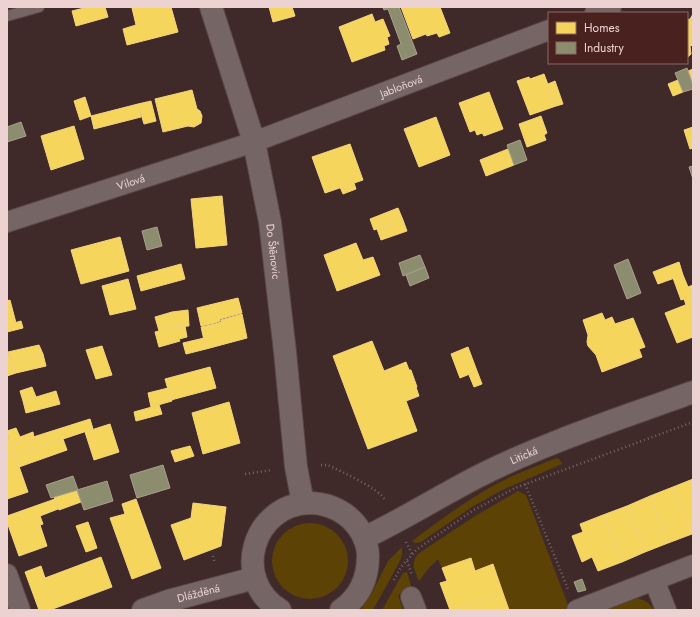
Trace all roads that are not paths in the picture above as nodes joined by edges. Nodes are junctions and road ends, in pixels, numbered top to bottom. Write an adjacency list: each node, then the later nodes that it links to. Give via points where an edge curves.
1 (40, 7): 5 (lane)
2 (211, 7): 7 (street, Do Štěnovic)
3 (610, 7): 4 (street)
4 (598, 12)
5 (7, 16)
6 (548, 30): 7 (street, Jabloňová)
7 (254, 142): 8 (street, Vilová); 10 (street, Do Štěnovic, via 270,222)
8 (7, 222)
9 (693, 392): 11 (street, Litická, via 538,449 479,476)
10 (302, 503): 11 (street, via 328,505 340,510 354,523); 14 (street, via 279,512 261,529 253,553 252,566)
11 (364, 538): 20 (street, via 368,552 365,581 358,594)
12 (693, 565): 15 (street)
13 (7, 574): 17 (street)
14 (255, 578): 18 (street, Dlážděná); 19 (street, via 266,599)
15 (654, 580): 16 (street); 21 (street)
16 (574, 603)
17 (20, 610)
18 (144, 610)
19 (280, 610)
20 (341, 610)
21 (666, 610)

